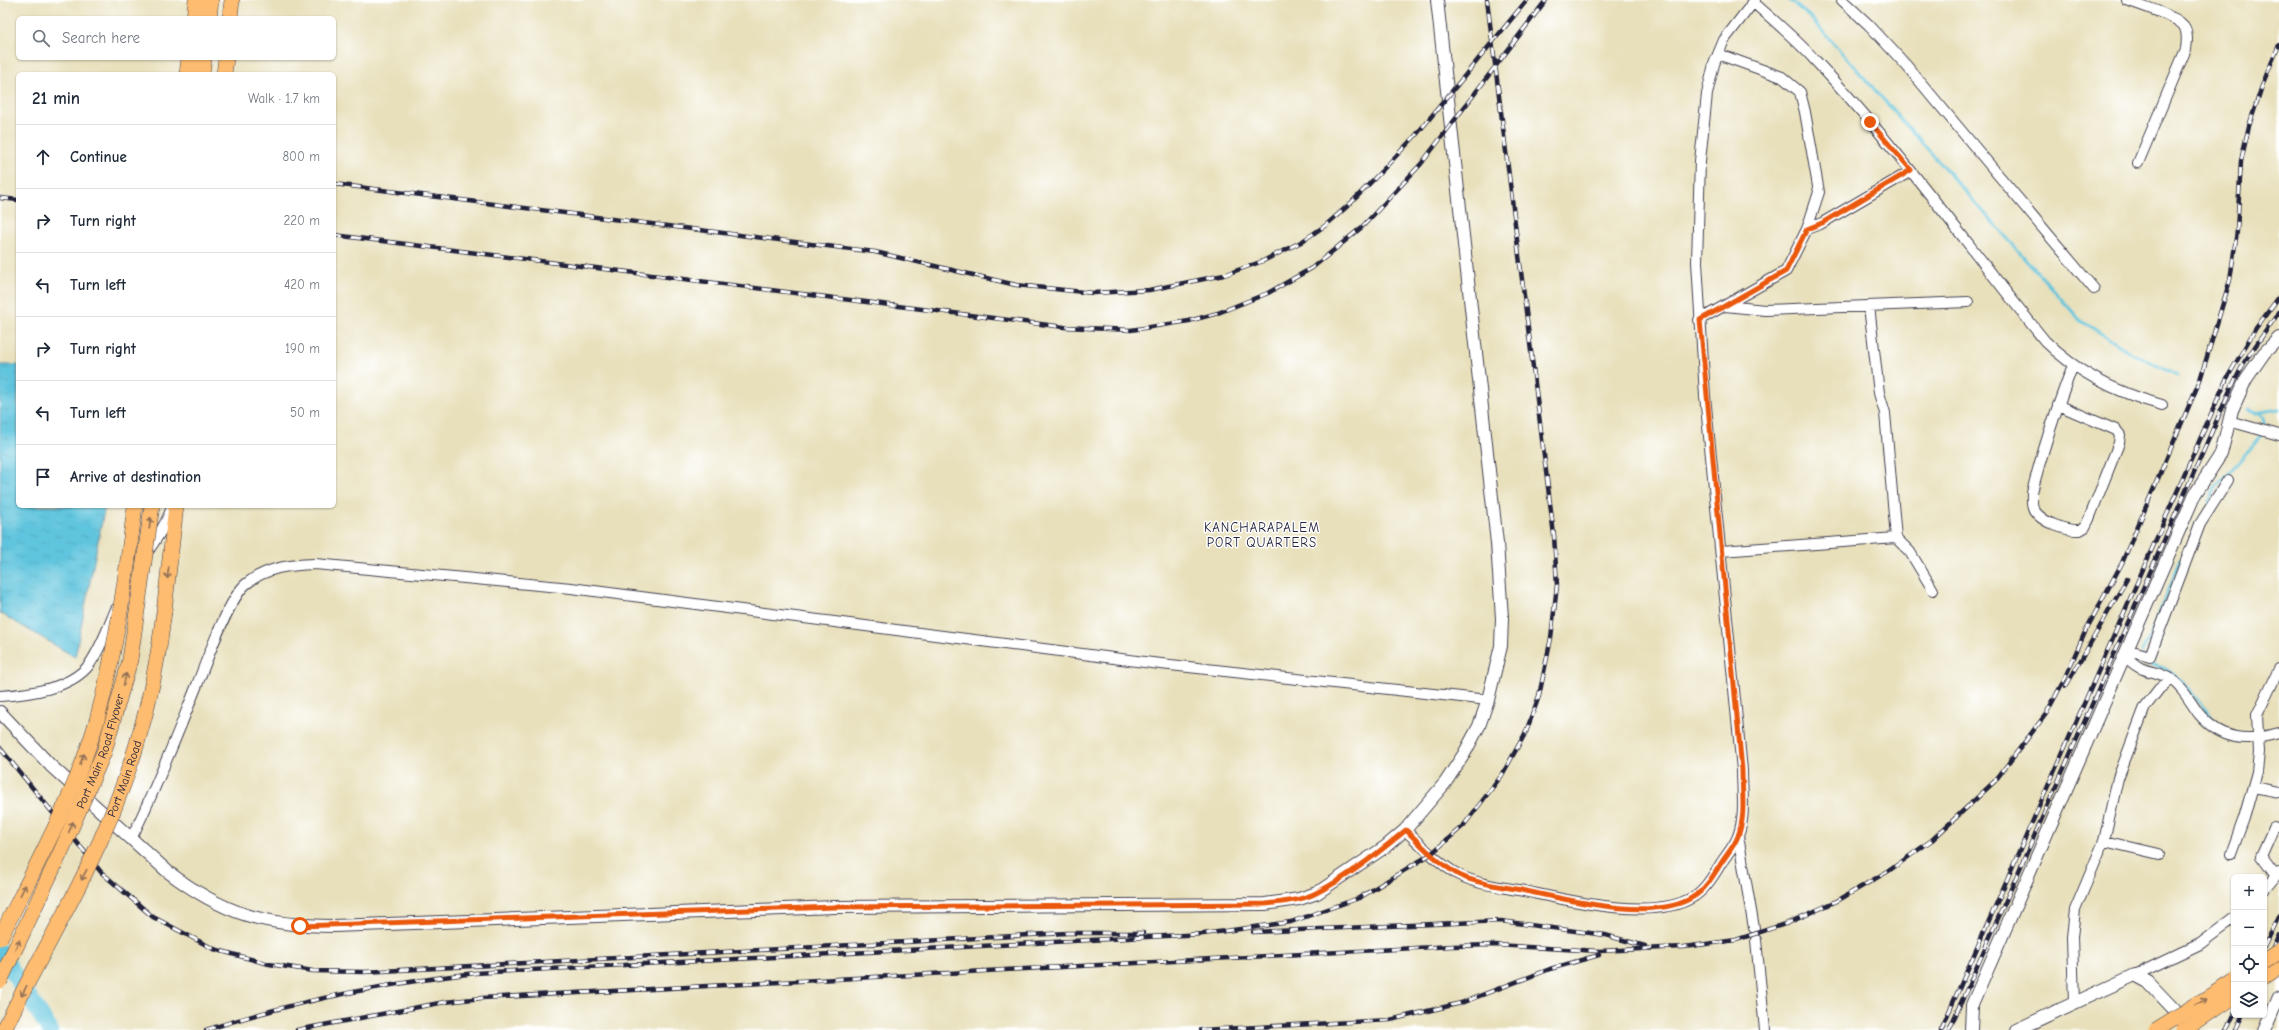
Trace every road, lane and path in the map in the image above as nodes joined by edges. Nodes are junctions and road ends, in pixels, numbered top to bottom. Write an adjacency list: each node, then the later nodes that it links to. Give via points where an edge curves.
1 (196, 0): 10 (main road)
2 (211, 0): 11 (main road)
3 (232, 0): 12 (main road)
4 (1437, 0): 46 (street, via 1501,586 1501,646)
5 (1842, 0): 23 (street, via 1906,65)
6 (2127, 0): 9 (street)
7 (2156, 0): 9 (street)
8 (1754, 1): 13 (street, via 1724,40); 21 (street, via 1814,58)
9 (2152, 10): 20 (street, via 2178,20 2185,27 2186,49)
10 (194, 16)
11 (209, 16)
12 (230, 16)
13 (1718, 54): 22 (street, via 1782,77 1800,92 1818,192); 27 (street, via 1707,94 1700,161 1697,262)
14 (189, 60): 17 (main road)
15 (204, 60): 18 (main road)
16 (226, 60): 19 (main road)
17 (187, 72)
18 (202, 72)
19 (224, 72)
20 (2138, 163)
21 (1911, 170): 22 (street, via 1822,223); 29 (street, via 2045,340)
22 (1807, 229): 25 (street, via 1786,271)
23 (2094, 289)
24 (1968, 302): 26 (street)
25 (1725, 306): 26 (street, via 1765,310); 27 (street)
26 (1869, 306): 39 (street, via 1879,393 1885,413)
27 (1700, 320): 40 (street)
28 (2279, 338): 32 (street, via 2254,366)
29 (2073, 366): 30 (street); 31 (street, via 2091,377 2141,399)
30 (2058, 405): 30 (street, via 2032,492 2033,509 2045,520 2067,529 2080,530 2089,519 2120,435 2116,430)
31 (2162, 405)
32 (2231, 416): 33 (street, via 2264,432); 42 (street, via 2221,454 2195,494)
33 (2279, 435)
34 (2228, 480): 42 (street, via 2200,524 2150,656)
35 (135, 508): 63 (main road, Port Main Road Flyover, one-way to 35, bridge, via 65,804 96,721 112,654)
36 (152, 508): 70 (main road, Port Main Road Flyover, one-way to 36, bridge, via 104,752 130,660)
37 (173, 508): 45 (street, via 159,536 134,570 98,650 88,666 60,684 31,693)
38 (174, 508): 76 (main road, Port Main Road, one-way to 76, bridge, via 159,650 142,731 124,784 86,870)
39 (1896, 538): 40 (street); 41 (street, via 1910,552)
40 (1721, 552): 54 (street, via 1742,770 1743,811)
41 (1933, 590)
42 (2130, 654): 44 (street, via 2134,666); 78 (street, via 1972,1005)
43 (2279, 670): 49 (street, via 2257,716)
44 (2171, 679): 49 (street, via 2183,690 2199,714 2220,732 2245,739); 56 (street, via 2145,707 2118,778)
45 (0, 696)
46 (1488, 700): 53 (street, via 1479,726 1464,754 1445,783); 55 (street, via 1152,663 571,588 315,564 287,565 257,576 245,585 234,602 218,632 155,791)
47 (0, 712): 55 (street, via 50,766)
48 (2279, 733): 49 (street)
49 (2258, 736): 50 (street, via 2259,752)
50 (2254, 787): 51 (street); 58 (street)
51 (2279, 792)
52 (2274, 827): 59 (street, via 2261,856)
53 (1406, 830): 54 (street, via 1446,867 1472,880 1583,903 1638,908 1673,905 1694,897 1716,872); 55 (street, via 1318,893 1299,899 1265,904 835,907 334,926 278,924 250,918 224,908 188,887)
54 (1738, 836): 62 (street)
55 (132, 839)
56 (2104, 841): 57 (street); 74 (street, via 2078,902 2074,921)
57 (2159, 854)
58 (2231, 854)
59 (2278, 874): 60 (street)
60 (2267, 887)
61 (2231, 920): 68 (street, via 2200,944)
62 (1754, 928)
63 (0, 938)
64 (1756, 940): 77 (street)
65 (2279, 952): 66 (main road, bridge)
66 (2267, 960)
67 (2279, 967): 69 (main road)
68 (2135, 975): 74 (street); 81 (street, via 2148,982)
69 (2267, 975)
70 (0, 981)
71 (2232, 982): 79 (main road, one-way to 71, bridge)
72 (2231, 998): 80 (main road, bridge)
73 (2279, 998): 82 (street)
74 (2074, 1003): 75 (street)
75 (2022, 1028)
76 (4, 1030)
77 (1765, 1030)
78 (1971, 1030)
79 (2156, 1030)
80 (2184, 1030)
81 (2194, 1030)
82 (2265, 1030)

